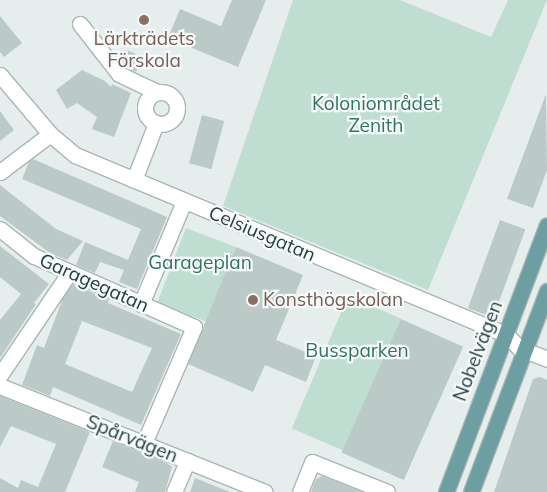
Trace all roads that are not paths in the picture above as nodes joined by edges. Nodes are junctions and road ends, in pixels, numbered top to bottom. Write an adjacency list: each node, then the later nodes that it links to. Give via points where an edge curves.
1 (80, 24): 3 (street, via 119,74)
2 (0, 75): 5 (street, Celsiusgatan)
3 (157, 92): 4 (street, via 148,98 145,108 148,117); 4 (street, via 172,96 177,111 167,123)
4 (156, 123): 7 (street)
5 (50, 134): 6 (street); 7 (street, Celsiusgatan, via 76,154)
6 (0, 172)
7 (134, 180): 8 (street, Celsiusgatan)
8 (184, 201): 13 (street); 14 (street, Celsiusgatan)
9 (547, 225): 14 (main road, Nobelvägen)
10 (0, 229): 11 (street, Garagegatan, via 34,256)
11 (69, 273): 13 (street, Garagegatan); 17 (street)
12 (547, 291): 15 (main road)
13 (141, 304): 19 (street, Garagegatan, via 194,327)
14 (506, 334): 15 (street, Celsiusgatan); 25 (main road, Nobelvägen)
15 (524, 350): 16 (street, Celsiusgatan); 26 (main road)
16 (547, 359)
17 (0, 375)
18 (0, 386): 19 (street, Spårvägen)
19 (144, 443): 20 (street, Spårvägen)
20 (187, 461): 21 (street); 22 (street, Spårvägen)
21 (174, 492)
22 (264, 492)
23 (300, 492): 24 (street, via 312,462)
24 (387, 492)
25 (446, 492)
26 (471, 492)

